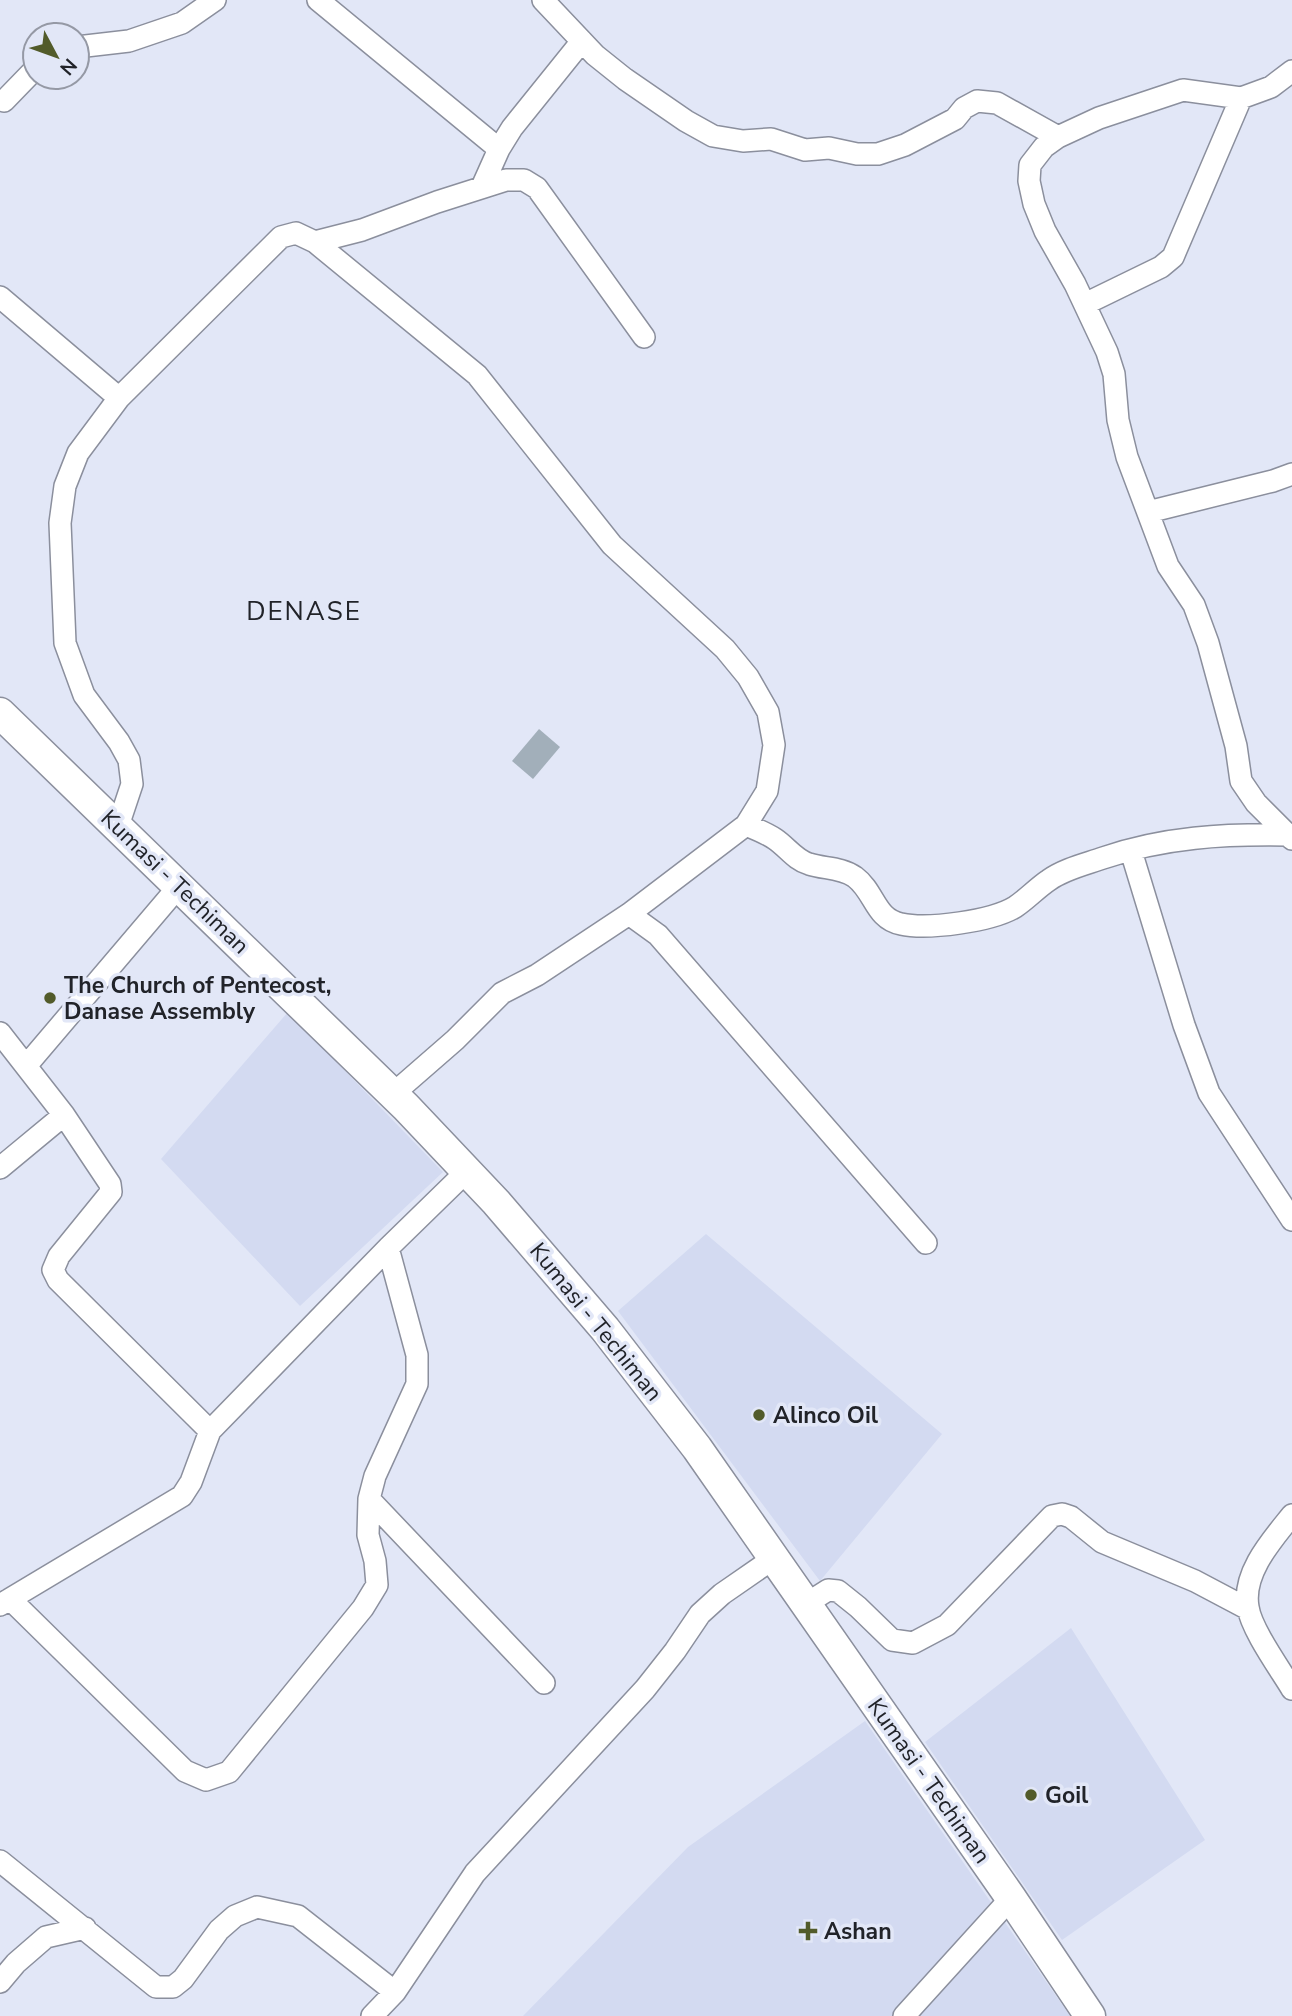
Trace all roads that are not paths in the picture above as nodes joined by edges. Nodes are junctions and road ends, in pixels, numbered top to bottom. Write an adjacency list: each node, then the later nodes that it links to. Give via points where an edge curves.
1 (215, 0): 5 (street, via 182,23 129,41)
2 (318, 0): 11 (street)
3 (543, 0): 4 (street)
4 (582, 41): 10 (street, via 625,79 713,136 771,139 805,150 878,154 955,119 977,102 997,103); 11 (street)
5 (91, 45)
6 (1292, 71): 8 (street, via 1271,87)
7 (21, 83): 9 (street)
8 (1241, 98): 10 (street, via 1183,90); 15 (street, via 1172,257 1161,267)
9 (1, 103)
10 (1058, 137): 15 (street, via 1030,165 1029,181 1045,231)
11 (499, 149): 12 (street)
12 (482, 187): 13 (street); 16 (street, via 524,180 537,188)
13 (315, 242): 17 (street, via 296,233 281,237); 21 (street, via 477,375 612,545 724,649 747,677 768,712 774,745 767,791)
14 (0, 297): 17 (street)
15 (1085, 304): 19 (street, via 1114,374 1124,445)
16 (644, 337)
17 (120, 398): 22 (street, via 78,453 65,486 60,523 65,643 84,695 129,760 132,784)
18 (1292, 474): 19 (street)
19 (1148, 512): 23 (street, via 1168,566 1194,606 1208,643 1237,746 1241,781)
20 (0, 713): 22 (highway, Kumasi - Techiman)
21 (746, 825): 24 (street, via 809,864 853,875 869,889 881,915 899,924 919,926 989,919 1015,907 1054,876); 26 (street)
22 (118, 826): 25 (highway, Kumasi - Techiman)
23 (1289, 837): 24 (street, via 1189,837)
24 (1131, 851): 33 (street, via 1209,1093)
25 (179, 886): 28 (street); 29 (highway, Kumasi - Techiman)
26 (629, 914): 29 (street, via 502,993); 34 (street, via 658,935)
27 (0, 1033): 28 (street)
28 (26, 1066): 30 (street)
29 (393, 1094): 32 (highway, Kumasi - Techiman)
30 (64, 1115): 31 (street); 36 (street, via 111,1192 52,1270)
31 (0, 1168)
32 (467, 1171): 35 (street); 39 (highway, Kumasi - Techiman, via 612,1337)
33 (1292, 1220)
34 (926, 1243)
35 (387, 1248): 36 (street); 37 (street, via 417,1355 417,1384)
36 (210, 1431): 40 (street, via 182,1496)
37 (369, 1499): 40 (street, via 368,1535 377,1585 229,1772 206,1780 185,1771); 43 (street)
38 (1292, 1516): 42 (street, via 1266,1548 1247,1588)
39 (774, 1558): 41 (highway, Kumasi - Techiman); 49 (street, via 700,1614 645,1689 475,1873)
40 (5, 1602)
41 (806, 1605): 42 (street, via 828,1590 838,1591 892,1640 913,1643 947,1625 1052,1516 1062,1514 1102,1542); 46 (highway, Kumasi - Techiman)
42 (1248, 1609): 44 (street)
43 (544, 1683)
44 (1292, 1689)
45 (0, 1861): 47 (street)
46 (1010, 1898): 51 (street); 52 (highway, Kumasi - Techiman)
47 (85, 1928): 48 (street, via 46,1937); 49 (street, via 156,1987 173,1987 235,1916 257,1907 281,1911 298,1916)
48 (0, 1982)
49 (395, 1992): 50 (street)
50 (372, 2016)
51 (904, 2016)
52 (1090, 2016)

